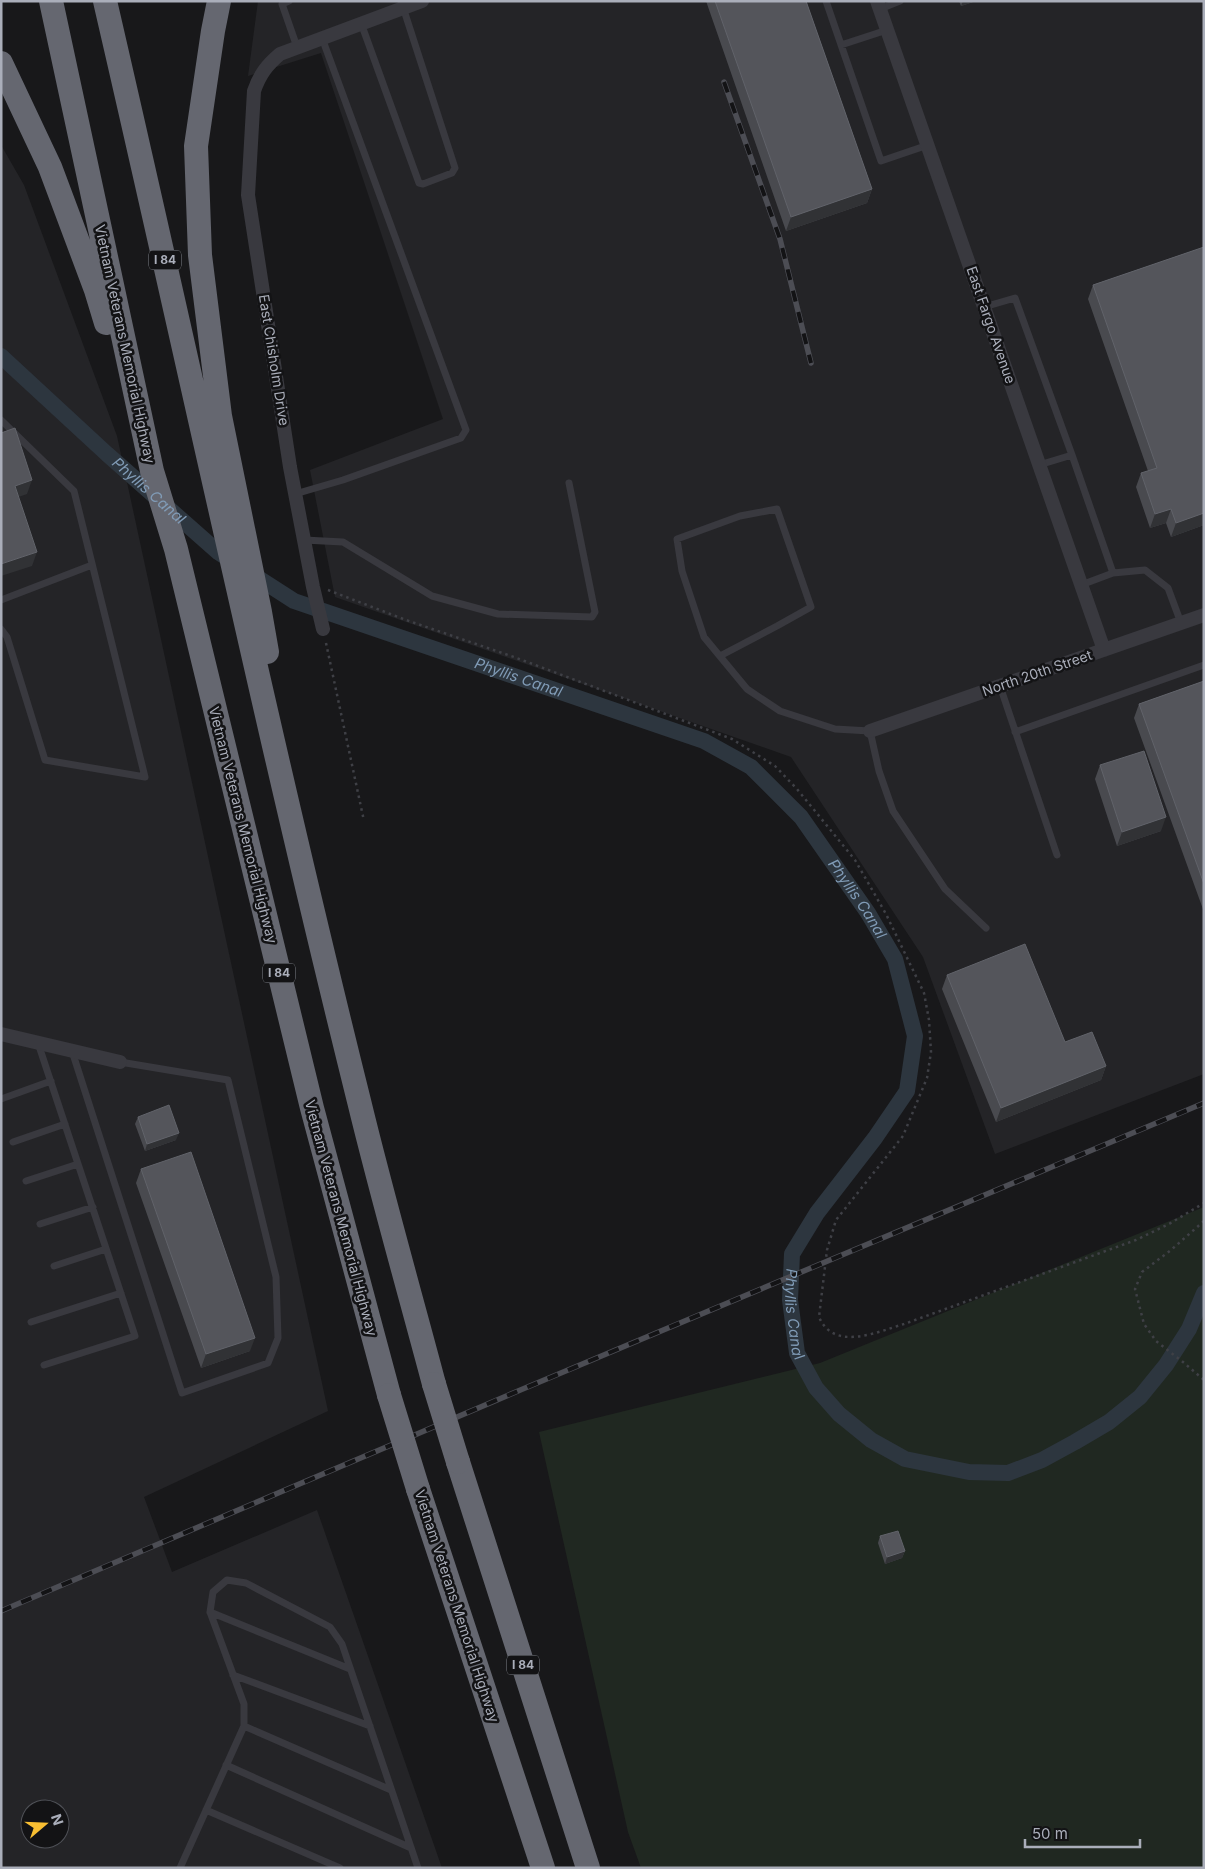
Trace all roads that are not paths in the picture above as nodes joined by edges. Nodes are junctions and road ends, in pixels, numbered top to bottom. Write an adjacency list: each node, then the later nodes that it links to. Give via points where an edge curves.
1 (51, 1): 21 (highway, Vietnam Veterans Memorial Highway / I 84)
2 (105, 1): 39 (highway, I 84)
3 (219, 1): 39 (highway, via 196,146 200,255 220,416 260,612)
4 (288, 1): 14 (lane, via 282,4)
5 (422, 1): 8 (street, East Chisholm Drive)
6 (826, 1): 13 (lane)
7 (900, 1): 9 (lane)
8 (402, 5): 10 (street, East Chisholm Drive); 10 (lane, via 455,168 452,173 420,183)
9 (879, 5): 11 (street, East Fargo Avenue)
10 (361, 23): 12 (street, East Chisholm Drive)
11 (887, 30): 13 (lane); 16 (street, East Fargo Avenue)
12 (322, 38): 14 (street, East Chisholm Drive); 23 (lane, via 466,430 461,438)
13 (841, 46): 16 (lane, via 881,161)
14 (297, 47): 23 (street, East Chisholm Drive, via 280,54 267,65 254,90 248,195)
15 (1, 63): 21 (highway, via 50,167 96,290)
16 (928, 145): 17 (street, East Fargo Avenue)
17 (984, 307): 19 (lane, via 1015,298); 20 (street, East Fargo Avenue)
18 (1, 420): 25 (lane, via 74,491)
19 (1072, 455): 20 (lane); 26 (lane)
20 (1039, 465): 27 (street, East Fargo Avenue)
21 (152, 471): 71 (highway, Vietnam Veterans Memorial Highway / I 84, bridge, via 176,549 312,1108 389,1395)
22 (569, 483): 24 (lane, via 595,612 592,616 498,614 432,596 343,542)
23 (295, 494): 24 (street, East Chisholm Drive)
24 (304, 540): 32 (street, East Chisholm Drive)
25 (92, 565): 28 (lane); 31 (lane, via 145,776 45,760 7,637)
26 (1113, 573): 27 (lane); 30 (lane, via 1145,570 1168,588)
27 (1081, 585): 33 (street, East Fargo Avenue)
28 (1, 600)
29 (1204, 615): 30 (street, North 20th Street)
30 (1181, 623): 33 (street, North 20th Street)
31 (1, 629)
32 (323, 629)
33 (1104, 650): 36 (street, North 20th Street)
34 (720, 656): 34 (lane, via 704,637 682,571 677,539 740,516 777,509 810,607); 37 (lane, via 747,689 780,711 835,729)
35 (1204, 665): 38 (lane)
36 (1000, 686): 37 (street, North 20th Street); 38 (lane)
37 (870, 731): 41 (lane, via 893,811 945,889)
38 (1015, 732): 40 (lane)
39 (297, 842): 72 (highway, I 84, bridge, via 359,1102 434,1384)
40 (1057, 855)
41 (986, 928)
42 (1, 1034): 43 (street)
43 (38, 1043): 44 (street); 46 (lane)
44 (72, 1050): 45 (street); 45 (lane, via 182,1393 268,1363 278,1338 276,1277 228,1080)
45 (120, 1062)
46 (51, 1081): 47 (lane); 48 (lane)
47 (1, 1099)
48 (65, 1124): 49 (lane); 50 (lane)
49 (13, 1142)
50 (78, 1164): 51 (lane); 52 (lane)
51 (26, 1181)
52 (93, 1207): 53 (lane); 54 (lane)
53 (40, 1224)
54 (106, 1249): 55 (lane); 56 (lane)
55 (54, 1266)
56 (121, 1293): 57 (lane); 58 (lane, via 135,1336)
57 (31, 1322)
58 (44, 1365)
59 (210, 1612): 60 (lane); 60 (lane, via 213,1592 227,1580 246,1584 330,1627 342,1644); 61 (lane)
60 (350, 1669): 63 (lane)
61 (234, 1675): 62 (lane, via 244,1704); 63 (lane)
62 (244, 1726): 64 (lane); 65 (lane)
63 (370, 1726): 65 (lane)
64 (226, 1765): 66 (lane); 67 (lane)
65 (391, 1790): 67 (lane)
66 (206, 1810): 68 (lane); 69 (lane)
67 (411, 1848): 70 (lane)
68 (180, 1868)
69 (340, 1868)
70 (418, 1868)
71 (543, 1868)
72 (588, 1868)

